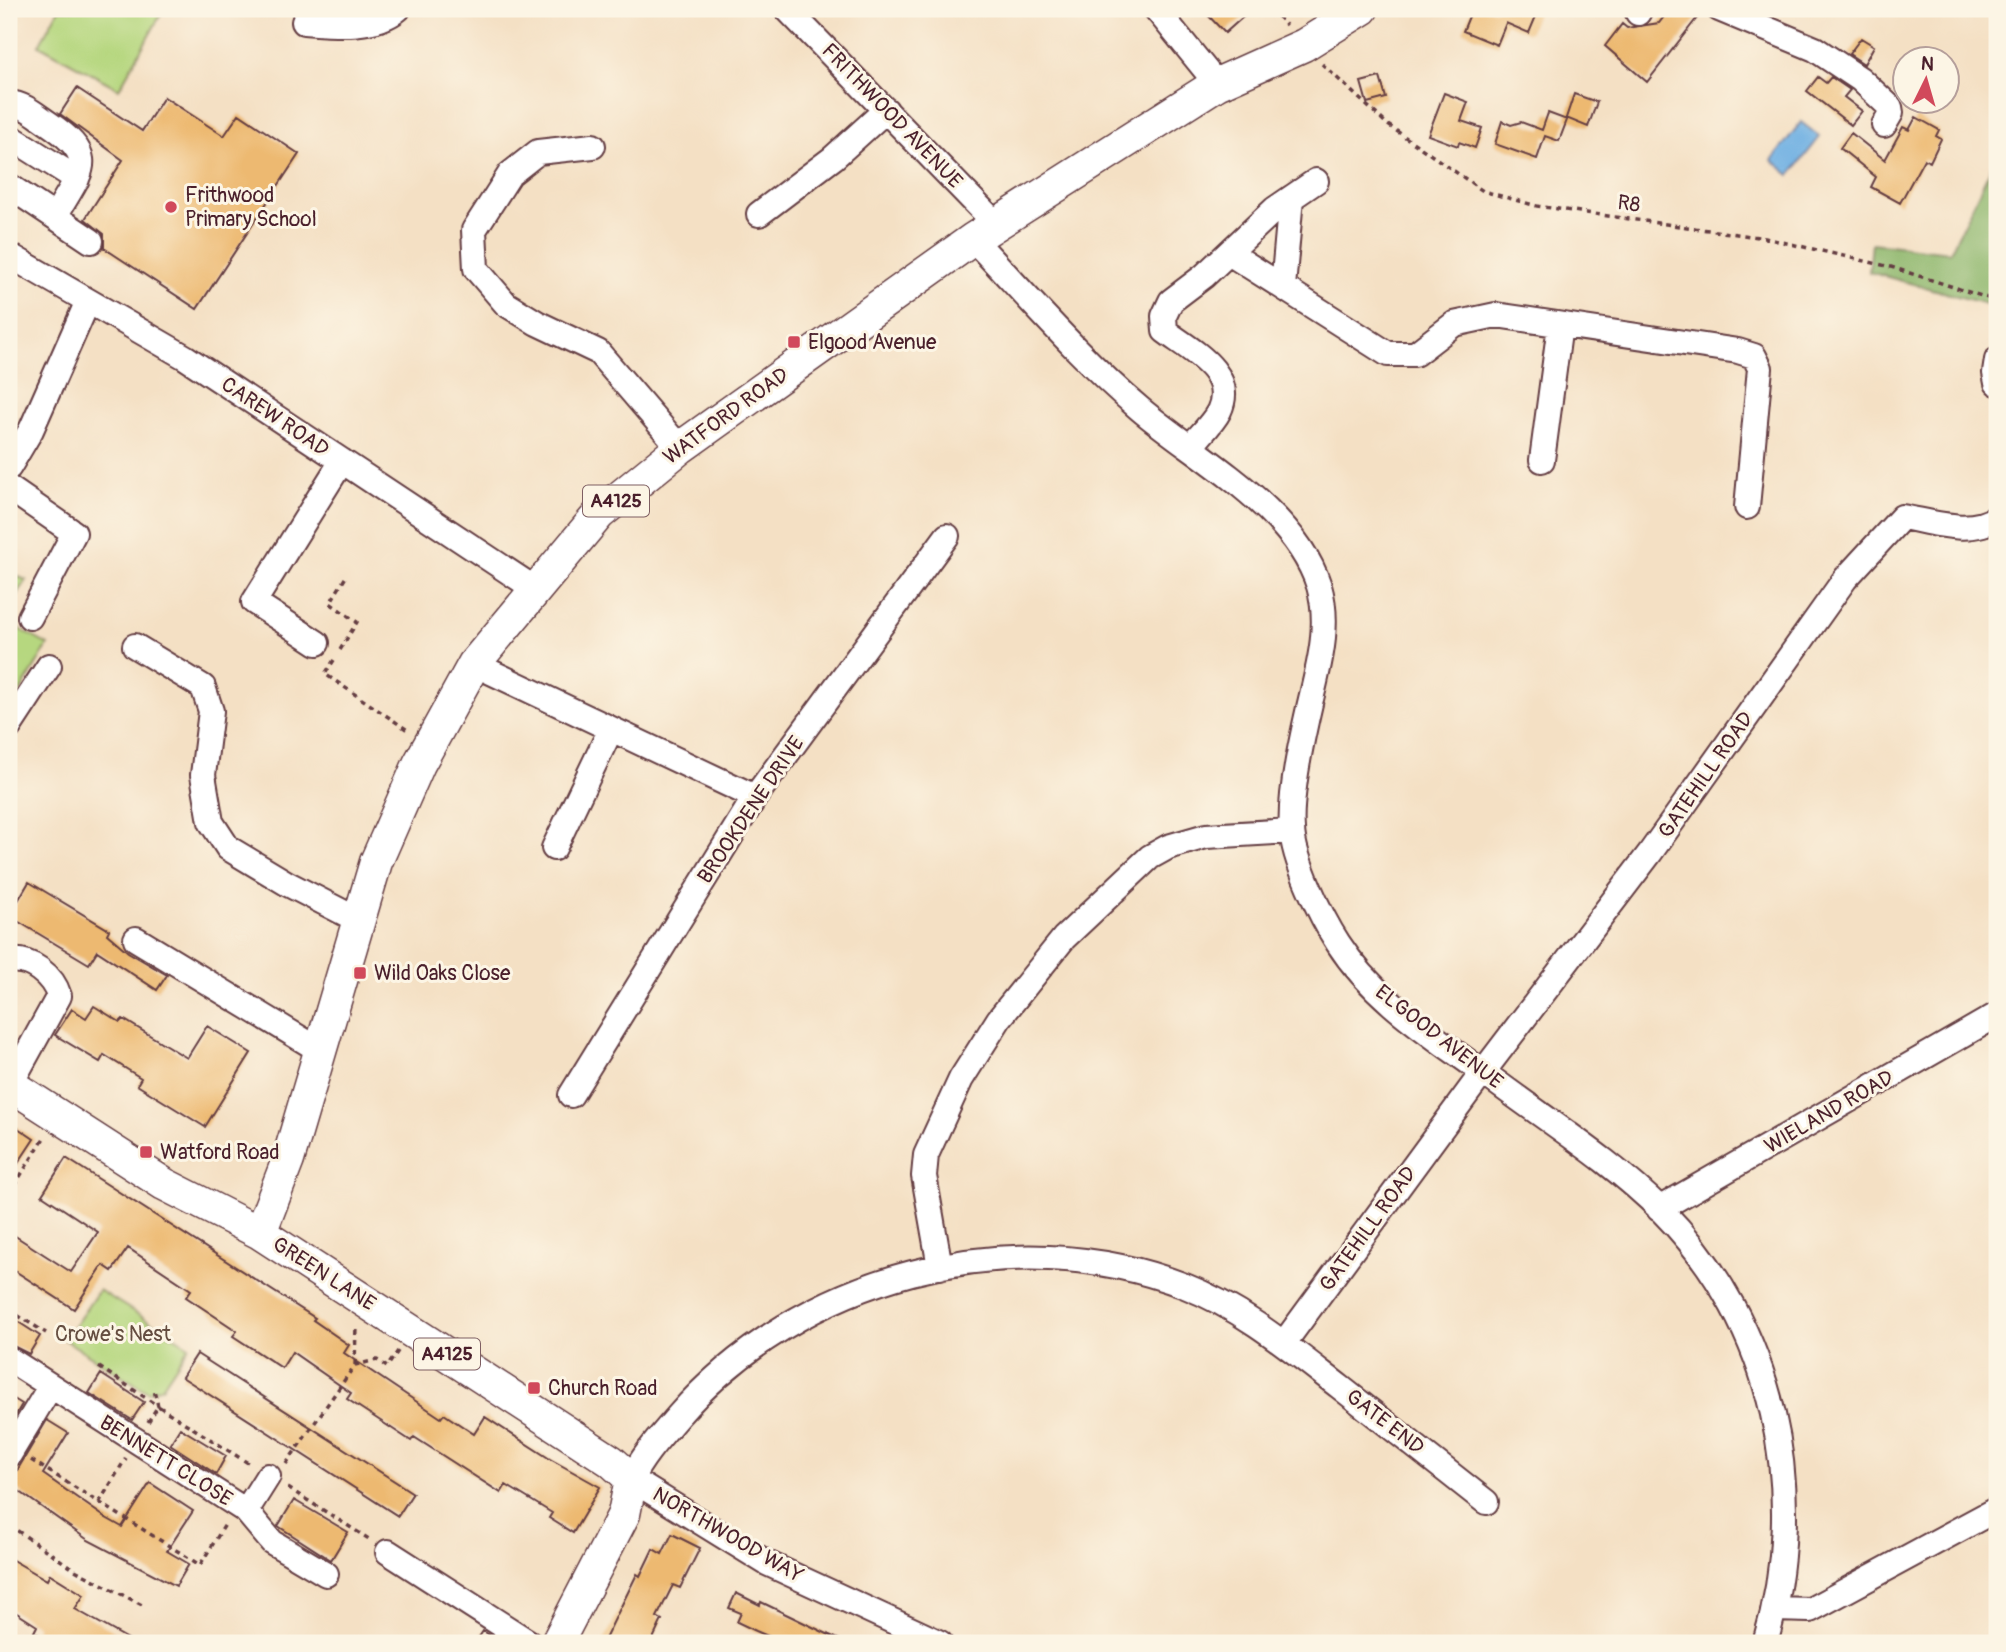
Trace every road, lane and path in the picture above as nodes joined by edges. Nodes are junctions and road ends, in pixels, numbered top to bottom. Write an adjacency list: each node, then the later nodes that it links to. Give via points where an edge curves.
1 (398, 9): 6 (street, via 390,16 341,25)
2 (787, 9): 10 (street, FRITHWOOD AVENUE)
3 (1156, 9): 8 (street)
4 (1362, 9): 7 (main road, WATFORD ROAD / A4125)
5 (1719, 9): 11 (street, via 1815,49 1860,79 1890,107)
6 (304, 22)
7 (1304, 45): 8 (main road, WATFORD ROAD / A4125); 26 (path, R8, via 1388,125 1483,191 1537,206 1765,238 1891,267)
8 (1217, 84): 20 (main road, WATFORD ROAD / A4125)
9 (9, 103): 14 (street, via 25,108 73,140 82,157)
10 (887, 110): 18 (street); 20 (street, FRITHWOOD AVENUE)
11 (1884, 125)
12 (9, 136): 14 (street)
13 (593, 146): 31 (street, via 538,152 510,174 474,230 476,269 506,304 598,352)
14 (77, 179): 19 (street)
15 (1317, 181): 17 (street)
16 (9, 186): 19 (street)
17 (1291, 198): 22 (street); 24 (street)
18 (760, 214)
19 (55, 216): 21 (street)
20 (985, 232): 30 (street, ELGOOD AVENUE, via 1140,409); 31 (main road, WATFORD ROAD / A4125)
21 (91, 241)
22 (1229, 253): 24 (street); 30 (street, via 1171,301 1164,316 1165,331 1219,373 1223,391 1219,410)
23 (9, 255): 25 (street, CAREW ROAD)
24 (1283, 287): 27 (street, via 1388,354 1415,354 1454,324 1475,317 1496,315)
25 (88, 301): 33 (street, CAREW ROAD, via 185,357); 34 (street, via 31,430)
26 (1997, 301)
27 (1560, 325): 32 (street); 36 (street, via 1754,356 1760,368)
28 (1997, 360): 29 (street)
29 (1997, 383)
30 (1191, 446): 50 (street, ELGOOD AVENUE, via 1276,518 1318,583 1325,611 1321,660 1301,741)
31 (680, 448): 40 (main road, WATFORD ROAD / A4125, via 599,514)
32 (1542, 460)
33 (342, 461): 40 (street, CAREW ROAD); 42 (street, via 254,602)
34 (9, 467)
35 (9, 488): 41 (street, via 74,533)
36 (1747, 507)
37 (1997, 517): 57 (street, GATEHILL ROAD, via 1987,524 1963,527 1902,517 1845,579 1650,853)
38 (947, 536): 49 (street, BROOKDENE DRIVE)
39 (347, 575): 48 (path, via 330,603 358,622 325,674)
40 (535, 589): 44 (main road, WATFORD ROAD / A4125)
41 (30, 617)
42 (317, 643)
43 (135, 646): 52 (street, via 203,687 211,711 203,775 211,822 228,848)
44 (474, 664): 47 (street); 48 (main road, WATFORD ROAD / A4125)
45 (49, 666): 46 (street)
46 (9, 727)
47 (611, 729): 49 (street); 51 (street)
48 (429, 744): 52 (main road, WATFORD ROAD / A4125)
49 (755, 797): 59 (street, BROOKDENE DRIVE)
50 (1291, 831): 57 (street, ELGOOD AVENUE, via 1313,897 1339,944 1374,988); 64 (street, via 1206,836 1168,847 1150,857 1064,938 999,1019 961,1079 926,1155 924,1176)
51 (554, 848)
52 (356, 919): 56 (main road, WATFORD ROAD / A4125)
53 (136, 939): 56 (street)
54 (9, 961): 58 (street, via 35,966 59,996)
55 (1997, 1014): 62 (street, WIELAND ROAD)
56 (321, 1051): 63 (main road, WATFORD ROAD / A4125)
57 (1483, 1072): 62 (street, ELGOOD AVENUE); 69 (street, GATEHILL ROAD)
58 (9, 1084): 60 (main road, GREEN LANE)
59 (571, 1095)
60 (58, 1115): 61 (path); 63 (main road, GREEN LANE, via 164,1184)
61 (9, 1194)
62 (1659, 1209): 85 (street, ELGOOD AVENUE, via 1725,1293 1751,1343 1770,1398 1785,1499)
63 (260, 1233): 65 (main road, GREEN LANE / A4125)
64 (940, 1267): 69 (street, via 1044,1259 1117,1267 1187,1286); 77 (street, via 841,1297 765,1338 706,1383 640,1459)
65 (370, 1304): 67 (main road, GREEN LANE / A4125); 71 (path, via 354,1328)
66 (9, 1310): 68 (path)
67 (411, 1331): 71 (path, via 387,1367 377,1360); 77 (main road, GREEN LANE / A4125, via 611,1461)
68 (46, 1333)
69 (1284, 1343): 78 (street, GATE END)
70 (9, 1360): 73 (street, BENNETT CLOSE)
71 (355, 1365): 76 (path)
72 (99, 1367): 74 (path, via 158,1406)
73 (50, 1387): 75 (street); 79 (street, BENNETT CLOSE)
74 (155, 1390)
75 (11, 1452): 79 (path, via 200,1565)
76 (276, 1472): 79 (street, BENNETT CLOSE)
77 (631, 1479): 87 (main road, via 624,1514); 88 (street, NORTHWOOD WAY, via 767,1563)
78 (1486, 1502)
79 (241, 1508): 83 (street, via 272,1542)
80 (1997, 1509): 85 (street, via 1810,1610)
81 (9, 1525): 84 (path, via 75,1570)
82 (388, 1552): 86 (street)
83 (326, 1574)
84 (144, 1606)
85 (1775, 1609): 89 (street, ELGOOD AVENUE)
86 (530, 1643)
87 (557, 1643)
88 (940, 1643)
89 (1765, 1643)

